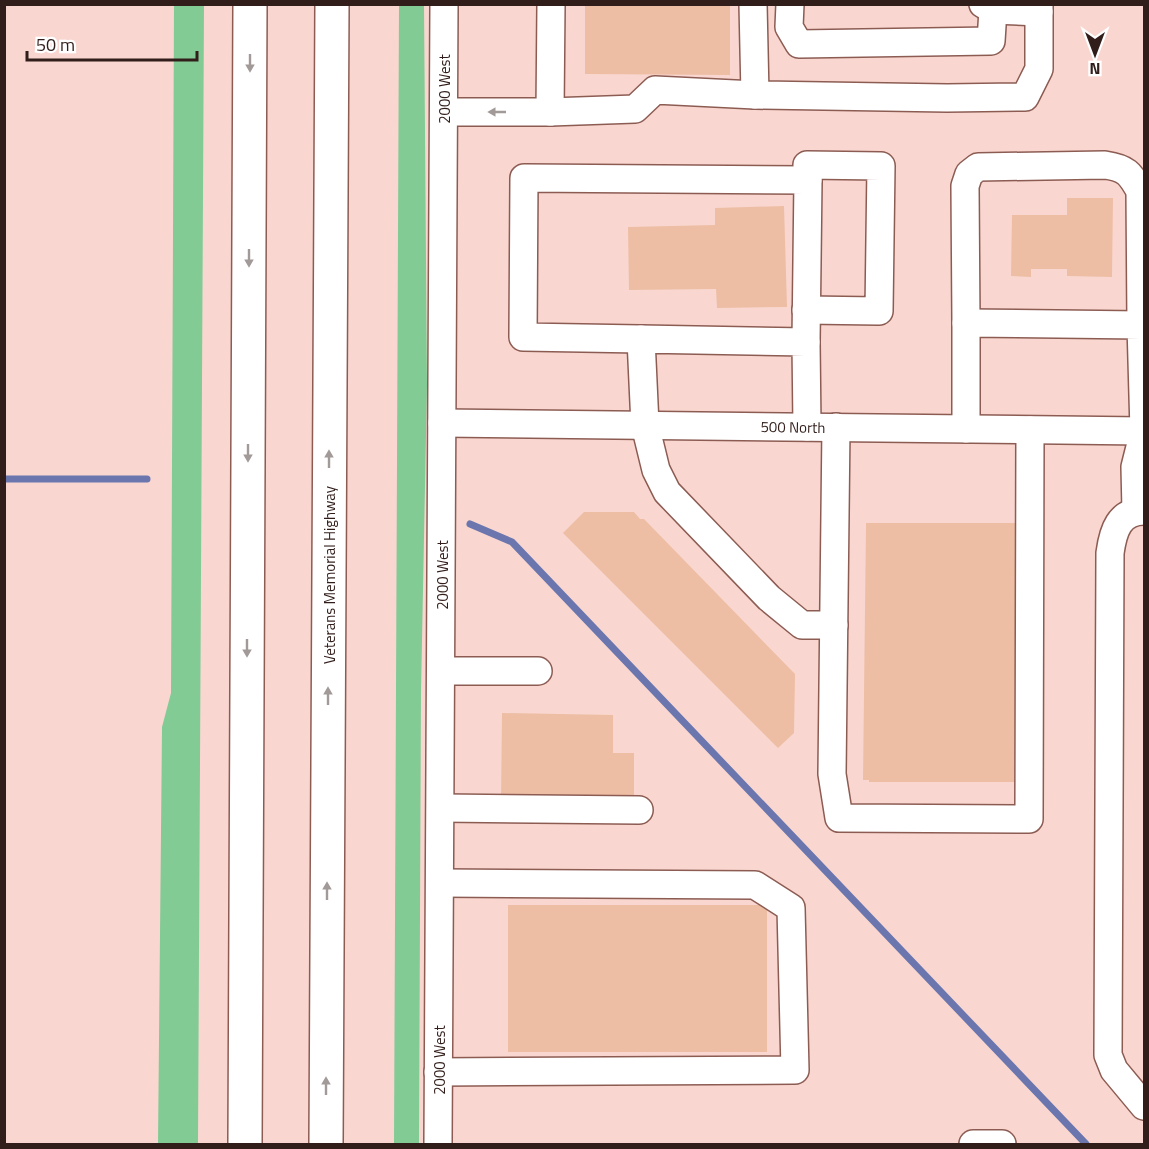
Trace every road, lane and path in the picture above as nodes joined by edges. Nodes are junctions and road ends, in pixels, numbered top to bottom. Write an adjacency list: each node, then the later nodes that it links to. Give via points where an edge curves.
1 (250, 4): 34 (highway, one-way to 34)
2 (332, 4): 35 (highway, Veterans Memorial Highway, one-way to 2)
3 (444, 4): 10 (street, 2000 West)
4 (551, 4): 11 (street)
5 (753, 4): 9 (street)
6 (790, 4): 7 (street, via 789,27 799,44 991,41)
7 (988, 7): 8 (street)
8 (1039, 8): 9 (street, via 1039,69 1025,97)
9 (755, 95): 11 (street, via 654,90 635,109)
10 (444, 112): 11 (street, one-way to 10); 18 (street, 2000 West)
11 (550, 112)
12 (808, 180): 13 (street); 13 (street, via 807,165 881,166 879,311); 16 (street, via 524,178 522,337)
13 (806, 310): 17 (street)
14 (966, 324): 15 (street); 15 (street, via 965,186 969,174 978,167 1105,165 1120,167 1140,191); 22 (street)
15 (1141, 325): 24 (street)
16 (641, 339): 17 (street); 19 (street)
17 (806, 342): 20 (street)
18 (442, 423): 19 (street, 500 North); 27 (street, 2000 West)
19 (645, 425): 20 (street, 500 North); 26 (street, via 656,470 667,492 769,598 802,625)
20 (807, 427): 21 (street, 500 North)
21 (836, 427): 22 (street, 500 North); 26 (street)
22 (966, 429): 23 (street, 500 North)
23 (1030, 430): 24 (street, 500 North); 26 (street, via 1029,819 839,818 832,774)
24 (1144, 431): 25 (street, via 1135,467)
25 (1140, 511): 33 (street, via 1121,518 1110,553 1108,1055 1114,1070)
26 (834, 625)
27 (441, 671): 28 (street); 29 (street, 2000 West)
28 (538, 671)
29 (441, 808): 30 (street); 31 (street, 2000 West)
30 (639, 810)
31 (441, 883): 32 (street, 2000 West); 32 (street, via 755,885 790,908 795,1070)
32 (438, 1072): 36 (street, 2000 West)
33 (1144, 1106)
34 (245, 1144)
35 (326, 1144)
36 (438, 1144)
37 (973, 1144): 38 (street)
38 (1002, 1144)

